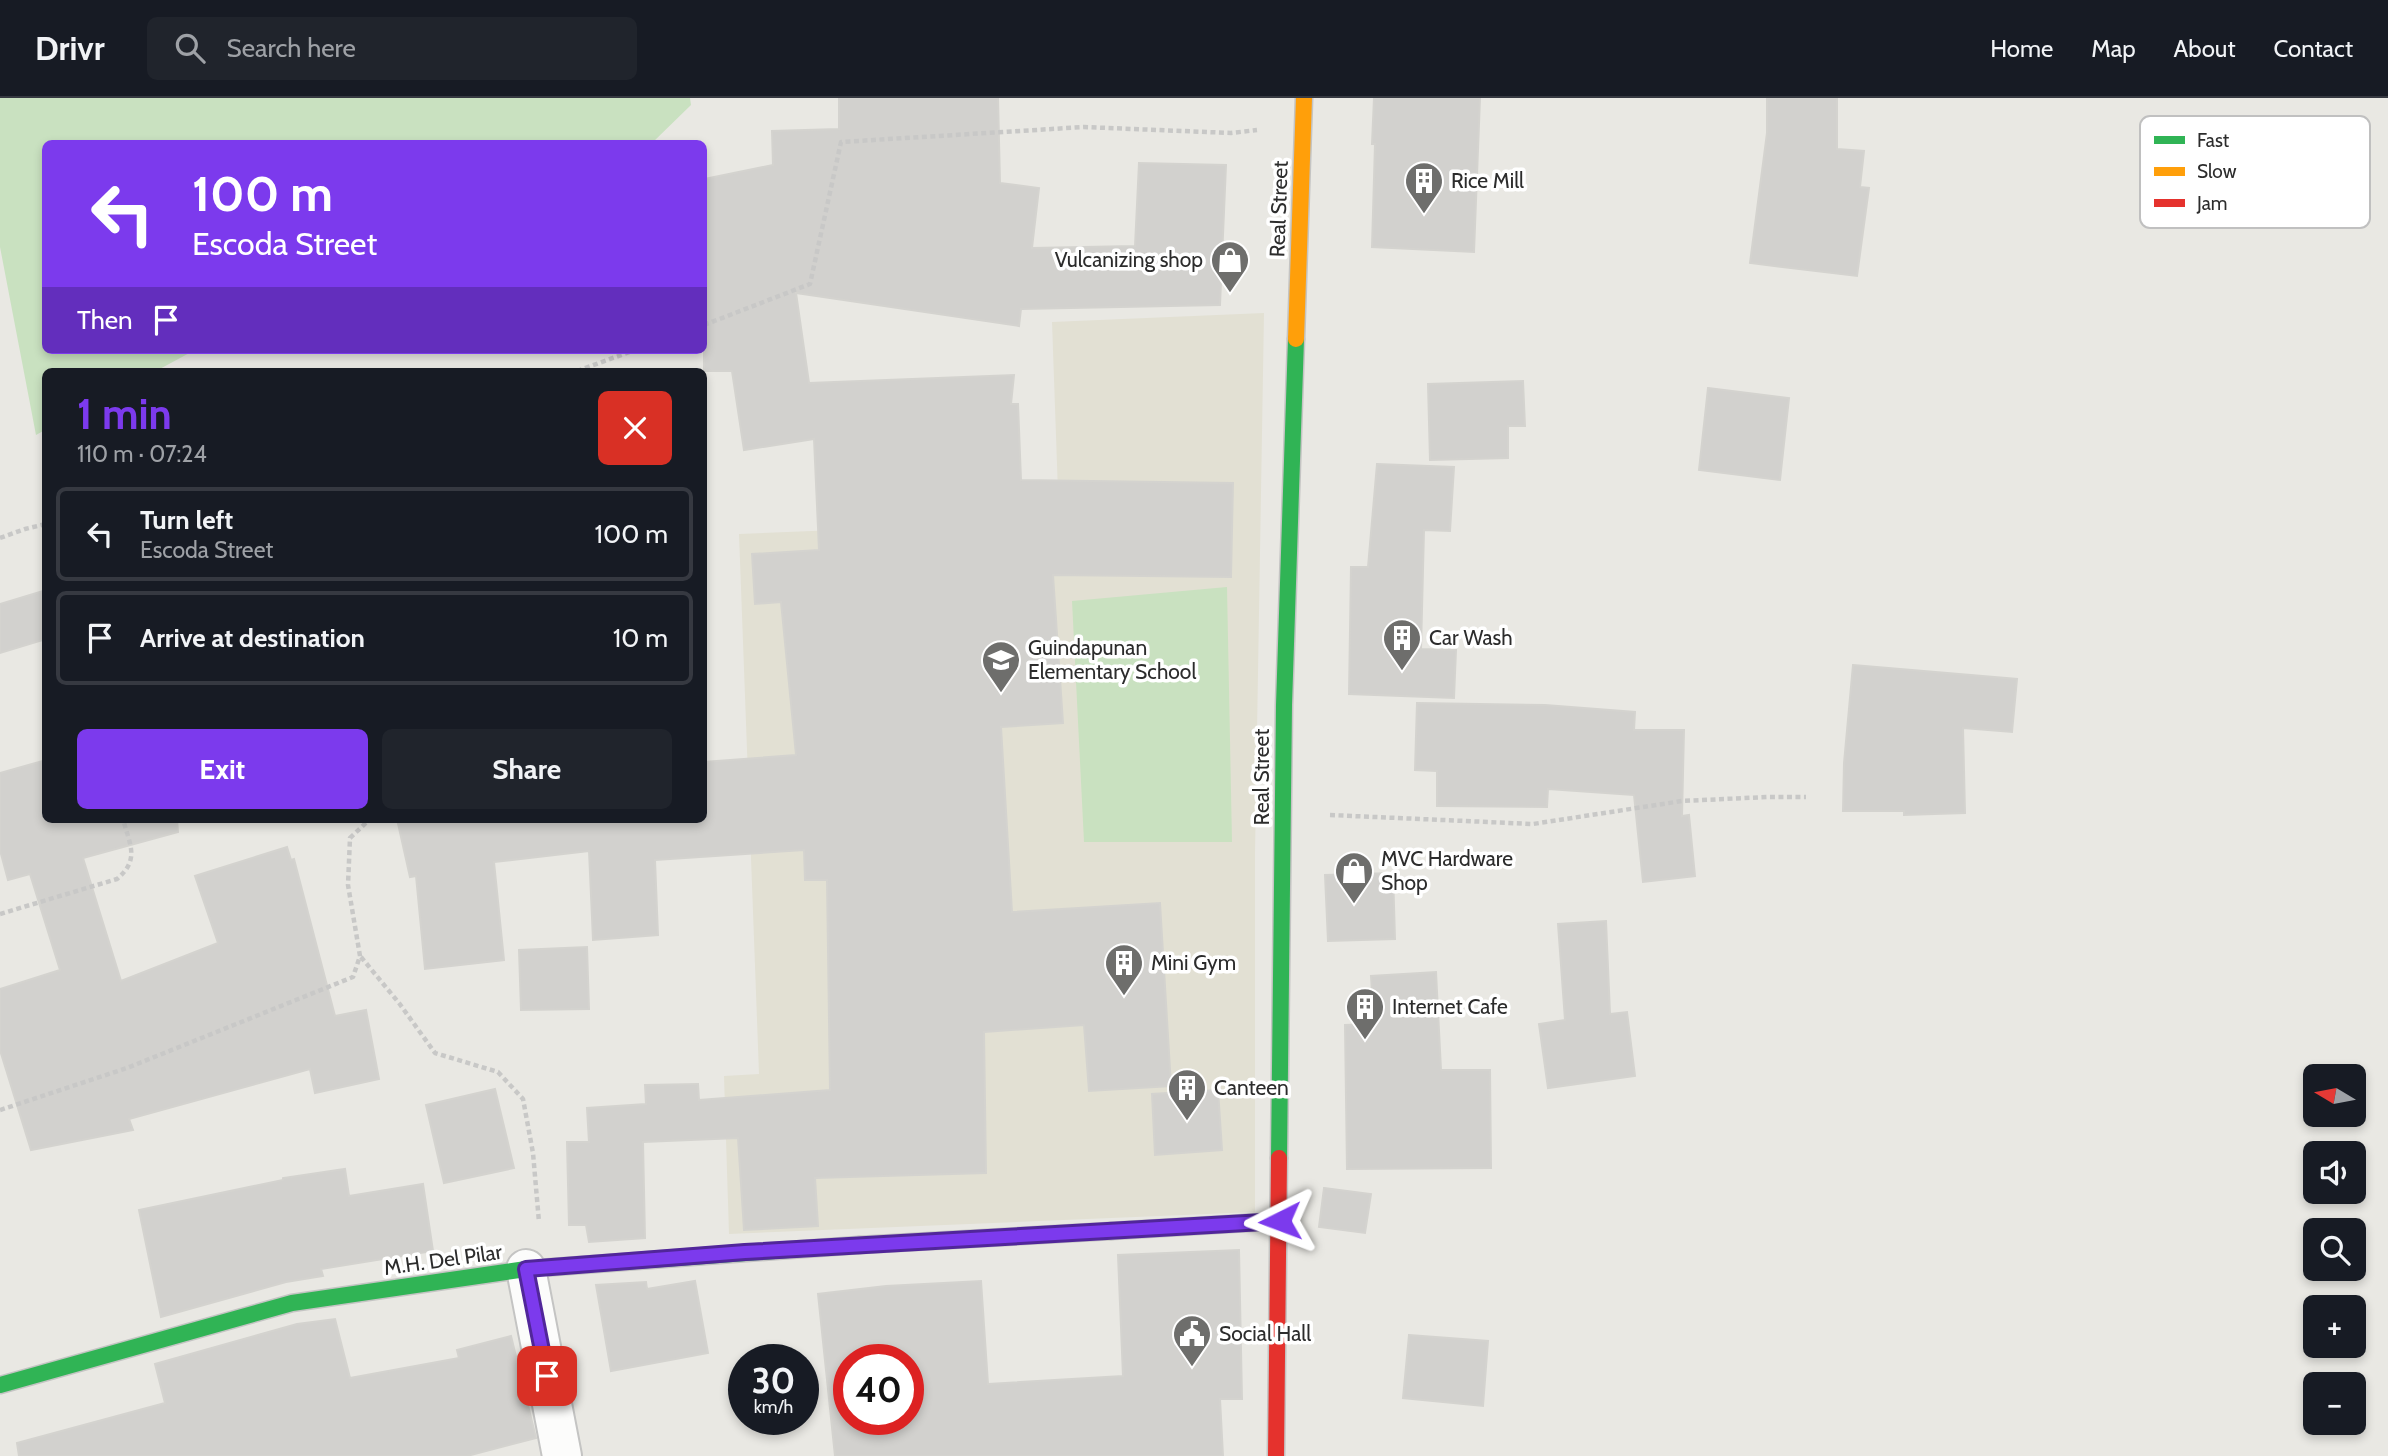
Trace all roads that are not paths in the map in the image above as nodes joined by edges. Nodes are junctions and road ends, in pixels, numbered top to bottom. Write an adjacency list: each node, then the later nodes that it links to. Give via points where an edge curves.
1 (1304, 98): 2 (main road, Real Street, via 1284,691)
2 (1280, 1221): 3 (main road, M.H. Del Pilar, via 745,1252); 6 (main road, Real Street)
3 (536, 1269): 4 (main road, M.H. Del Pilar, via 292,1304); 5 (street)
4 (0, 1385)
5 (562, 1456)
6 (1276, 1456)

